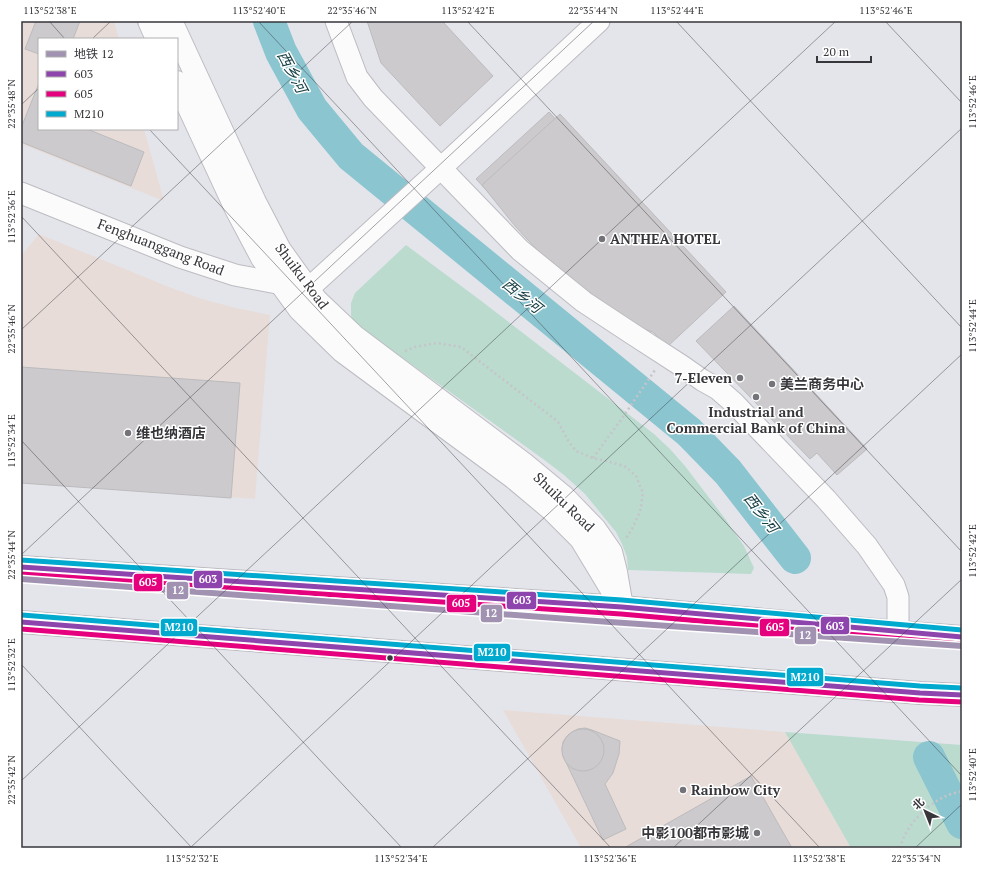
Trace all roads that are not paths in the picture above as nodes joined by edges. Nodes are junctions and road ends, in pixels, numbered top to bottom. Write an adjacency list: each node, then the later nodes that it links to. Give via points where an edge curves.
1 (149, 21): 5 (main road)
2 (170, 21): 10 (main road, Shuiku Road, via 280,250)
3 (336, 21): 7 (street, via 357,77 373,98)
4 (599, 21): 7 (street)
5 (157, 38)
6 (178, 84): 9 (main road, Shuiku Road, via 236,209 262,258)
7 (441, 168): 10 (street); 14 (street, via 520,250 584,302 718,389 734,403 867,546 894,585 898,597)
8 (21, 192): 9 (street, Fenghuanggang Road, via 180,257 236,275)
9 (280, 283): 10 (street, Fenghuanggang Road); 12 (main road, Shuiku Road, via 300,310 342,351 514,478 551,509 581,540)
10 (308, 289): 12 (main road, Shuiku Road, via 354,336 523,463 564,497 594,529 611,552)
11 (21, 567): 12 (main road)
12 (622, 607): 14 (main road)
13 (21, 622): 16 (main road)
14 (898, 632): 15 (main road)
15 (962, 637)
16 (962, 694)

